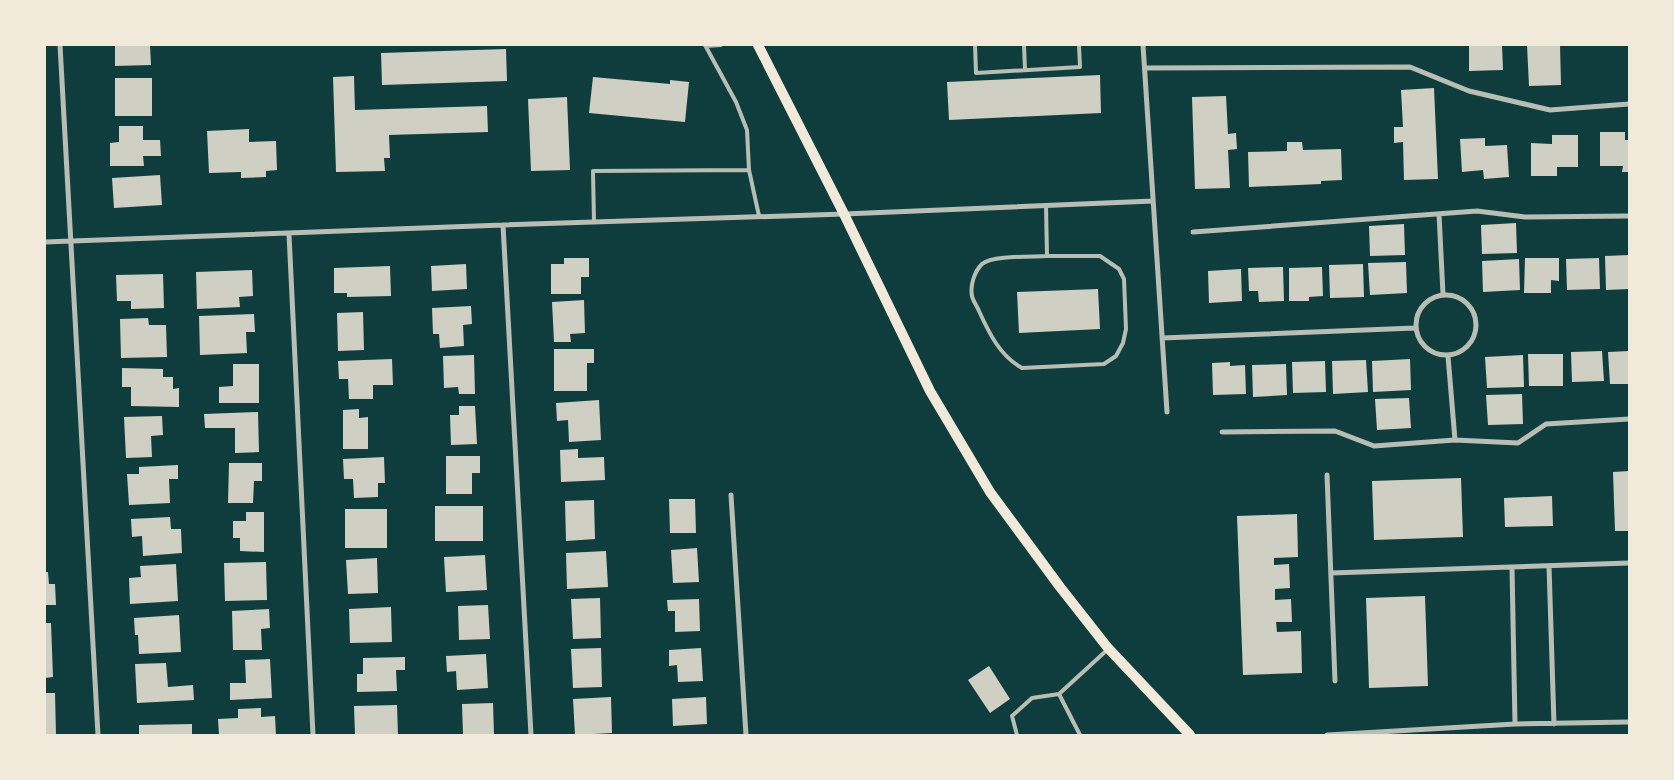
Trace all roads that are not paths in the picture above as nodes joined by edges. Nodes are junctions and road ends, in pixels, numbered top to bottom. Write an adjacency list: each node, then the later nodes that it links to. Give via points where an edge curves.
1 (60, 45): 23 (street)
2 (721, 45): 8 (lane)
3 (758, 45): 15 (main road)
4 (975, 45): 10 (lane, via 976,73)
5 (1024, 45): 10 (lane)
6 (1079, 45): 10 (lane, via 1080,67)
7 (1143, 45): 9 (street)
8 (706, 46): 12 (lane, via 736,102 746,130)
9 (1145, 68): 11 (street, via 1410,67 1469,91 1550,110); 13 (street)
10 (1025, 70)
11 (1629, 104)
12 (749, 170): 17 (lane); 19 (lane, via 593,171)
13 (1153, 200): 14 (street); 28 (street)
14 (1046, 205): 15 (street); 25 (lane)
15 (844, 214): 17 (street); 40 (main road, via 930,391 990,492)
16 (1439, 214): 18 (street, via 1477,211 1525,217); 21 (street); 26 (street)
17 (759, 216): 19 (street)
18 (1629, 216)
19 (594, 222): 20 (street)
20 (503, 225): 22 (street); 49 (street)
21 (1193, 232)
22 (289, 234): 23 (street); 48 (street)
23 (71, 241): 24 (street); 47 (street)
24 (45, 242)
25 (1047, 256): 25 (lane, via 994,259 983,263 973,277 972,296 996,346 1010,362 1022,368 1104,364 1116,356 1123,343 1126,329 1124,279 1118,269 1100,256)
26 (1443, 294): 27 (street, via 1422,305 1416,316); 29 (street, via 1465,301 1476,322 1475,334 1469,345)
27 (1415, 328): 28 (street); 29 (street, via 1418,340 1426,349 1436,355)
28 (1162, 338): 30 (street)
29 (1448, 356): 33 (street)
30 (1167, 412)
31 (1629, 420): 33 (street, via 1546,424 1518,443)
32 (1222, 432): 33 (street, via 1335,431 1374,446)
33 (1455, 440)
34 (1327, 475): 39 (street)
35 (731, 495): 50 (street)
36 (1629, 563): 37 (street)
37 (1549, 566): 38 (street); 45 (street)
38 (1512, 567): 39 (street); 44 (street)
39 (1331, 573): 41 (street)
40 (1108, 648): 42 (lane); 53 (main road)
41 (1335, 681)
42 (1059, 694): 51 (lane, via 1032,698 1012,716); 52 (lane)
43 (1629, 722): 45 (street)
44 (1516, 724): 45 (street); 46 (street)
45 (1554, 724)
46 (1366, 734): 54 (street)
47 (98, 735)
48 (314, 735)
49 (531, 735)
50 (746, 735)
51 (1017, 735)
52 (1080, 735)
53 (1190, 735)
54 (1327, 735)

